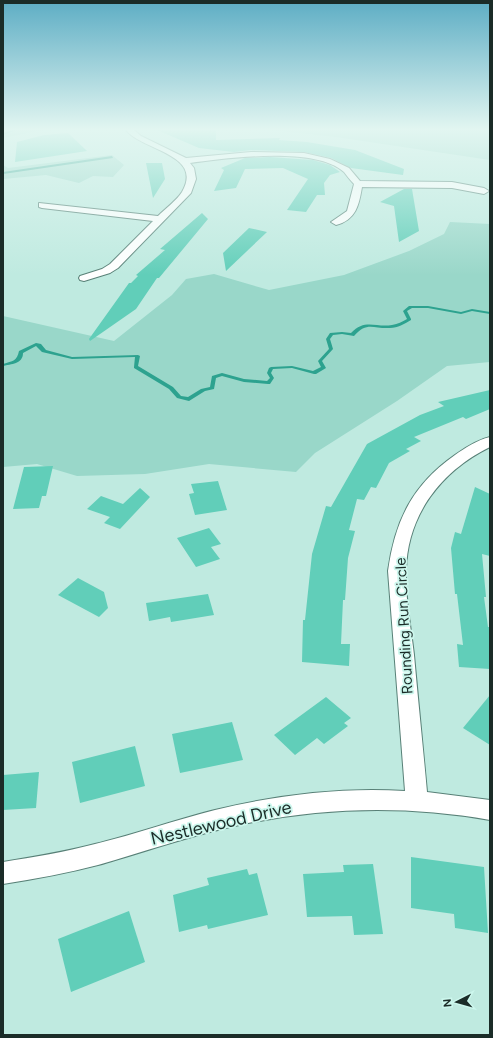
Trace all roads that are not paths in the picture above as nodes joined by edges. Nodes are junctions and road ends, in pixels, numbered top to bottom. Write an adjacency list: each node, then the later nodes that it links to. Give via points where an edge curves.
1 (190, 178): 6 (street, via 186,193)
2 (354, 178): 3 (street)
3 (358, 184): 4 (street, via 452,185); 7 (street, via 353,210 350,215)
4 (484, 191)
5 (42, 205): 6 (street)
6 (160, 219): 8 (street, via 114,266)
7 (336, 222)
8 (84, 278)
9 (490, 441): 10 (street, Rounding Run Circle, via 464,455 444,470 426,489 407,521 400,548 397,571)
10 (417, 801): 11 (street, Nestlewood Drive); 12 (street, Nestlewood Drive, via 360,800 304,804 252,812 64,863)
11 (490, 810)
12 (3, 873)

